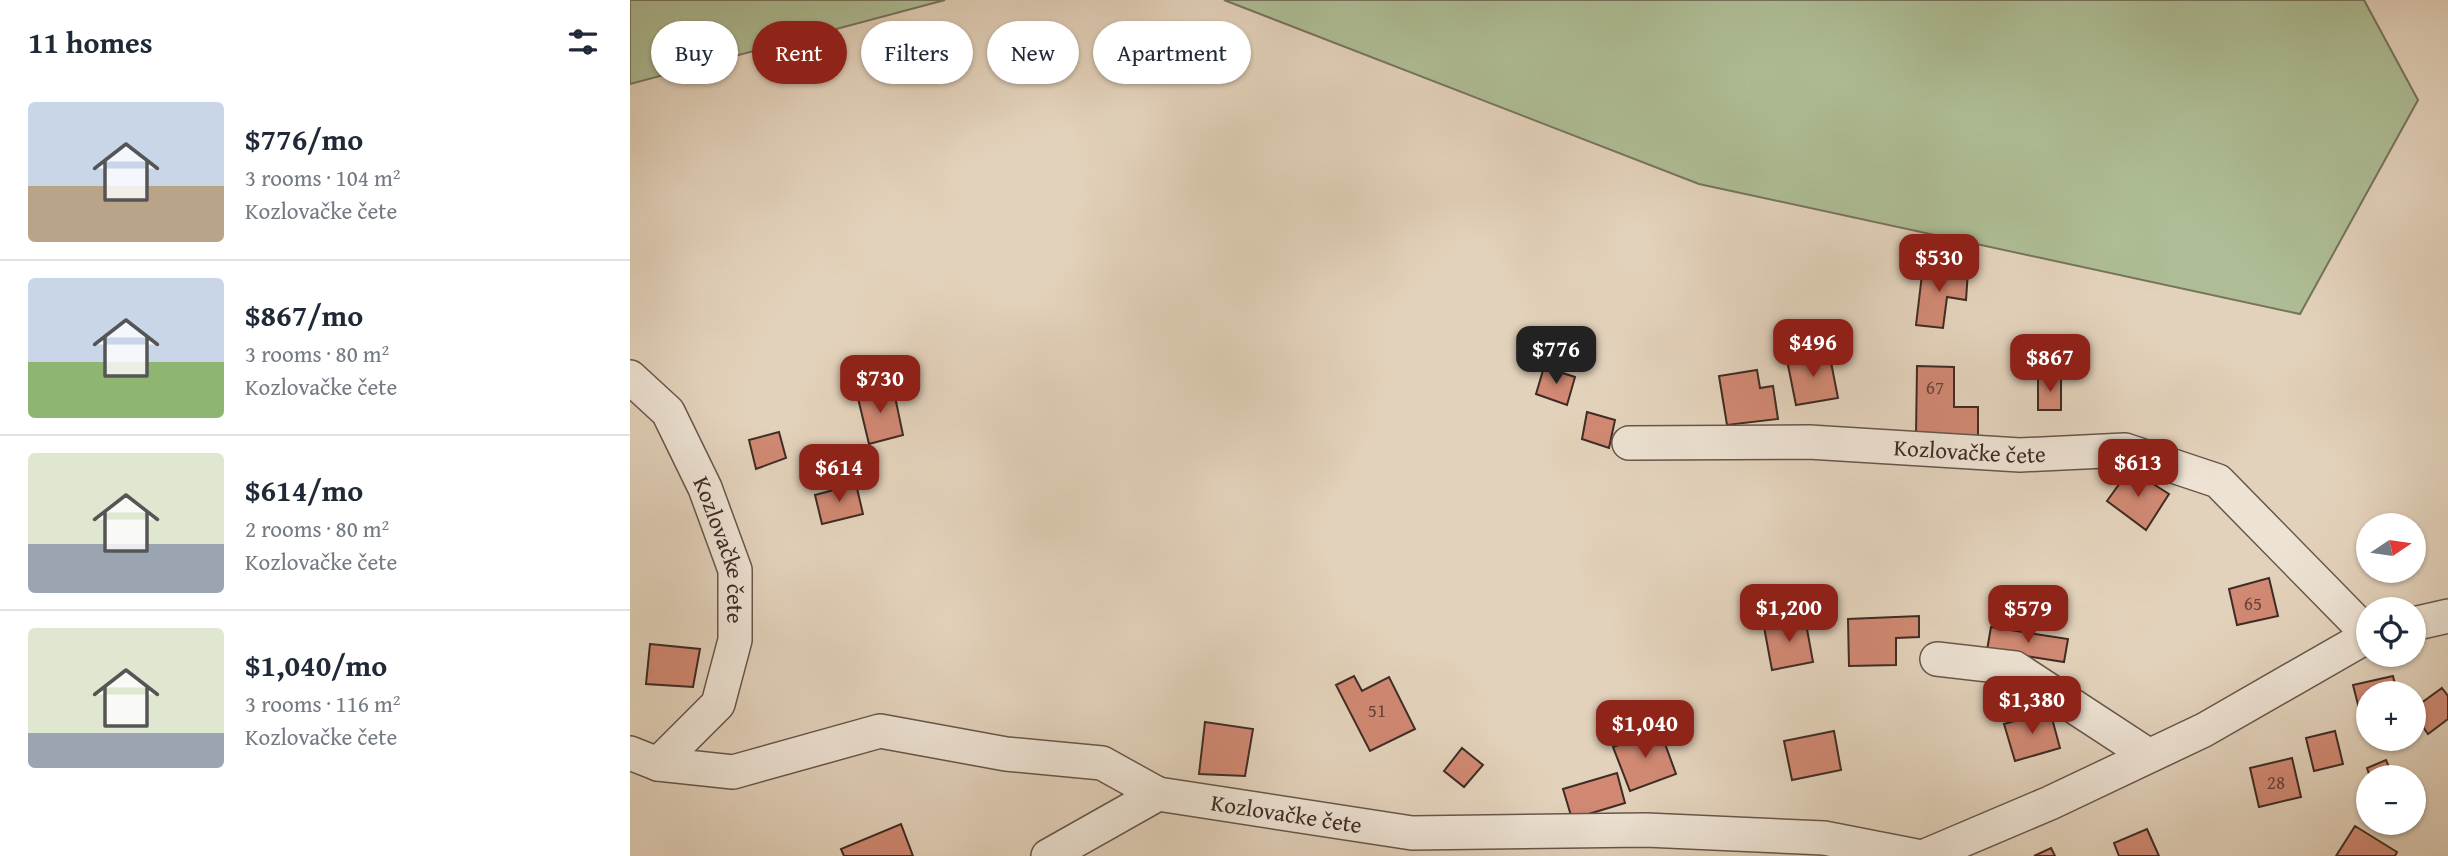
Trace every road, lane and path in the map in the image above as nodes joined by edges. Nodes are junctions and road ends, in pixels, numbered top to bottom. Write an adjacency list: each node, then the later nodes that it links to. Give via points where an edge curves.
1 (630, 377): 9 (street, Kozlovačke čete, via 668,412 705,488 735,570 735,640 718,704)
2 (1629, 443): 5 (street, Kozlovačke čete, via 1810,442 2020,456 2125,450 2218,481)
3 (2448, 616): 4 (street)
4 (2426, 621)
5 (2356, 623)
6 (2356, 642): 8 (street, Kozlovačke čete, via 2204,730)
7 (1937, 659): 8 (street, via 2015,668)
8 (2148, 755): 13 (street, Kozlovačke čete)
9 (644, 758): 10 (street, Kozlovačke čete, via 733,772 880,731 1006,754 1102,763)
10 (1158, 794): 11 (street); 12 (street, Kozlovačke čete, via 1412,833 1646,830 1824,838)
11 (1048, 856)
12 (1916, 856)
13 (1925, 856)

